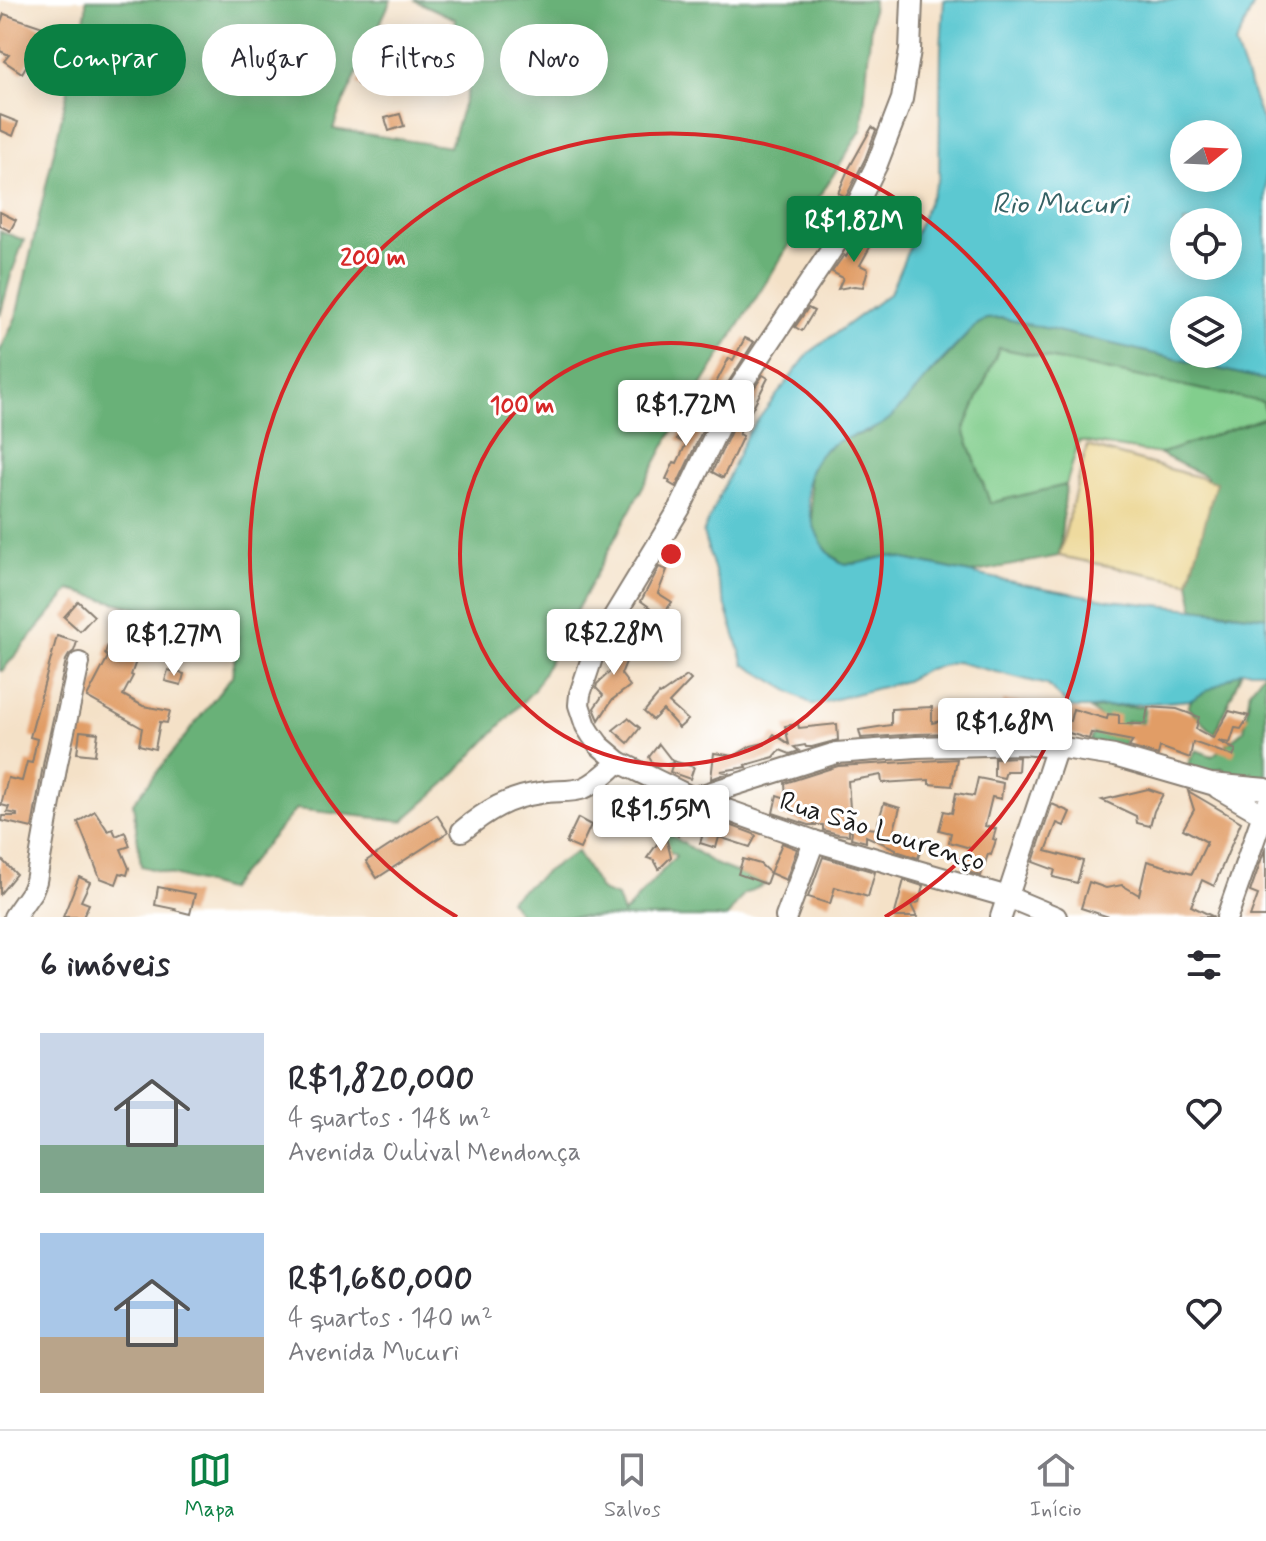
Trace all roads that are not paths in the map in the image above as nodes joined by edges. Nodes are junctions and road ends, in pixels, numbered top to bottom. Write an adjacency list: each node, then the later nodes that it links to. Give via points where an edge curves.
1 (912, 0): 4 (street, Rua São Lourenço, via 902,99 877,164 844,231 733,397 680,508 596,646 579,705 591,734)
2 (79, 663): 12 (street, via 36,881)
3 (1057, 747): 5 (street, via 1114,756); 7 (street, via 930,746 836,753); 11 (street)
4 (619, 762): 7 (street, Rua São Lourenço); 9 (street, via 584,788 508,801)
5 (1211, 784): 6 (street); 8 (street)
6 (1266, 789)
7 (693, 798): 10 (street, Rua São Lourenço)
8 (1265, 813): 15 (street)
9 (462, 831)
10 (814, 841): 11 (street, Rua São Lourenço); 13 (street)
11 (1004, 907): 14 (street, Rua São Lourenço)
12 (14, 917)
13 (786, 917)
14 (1056, 917)
15 (1227, 917)

